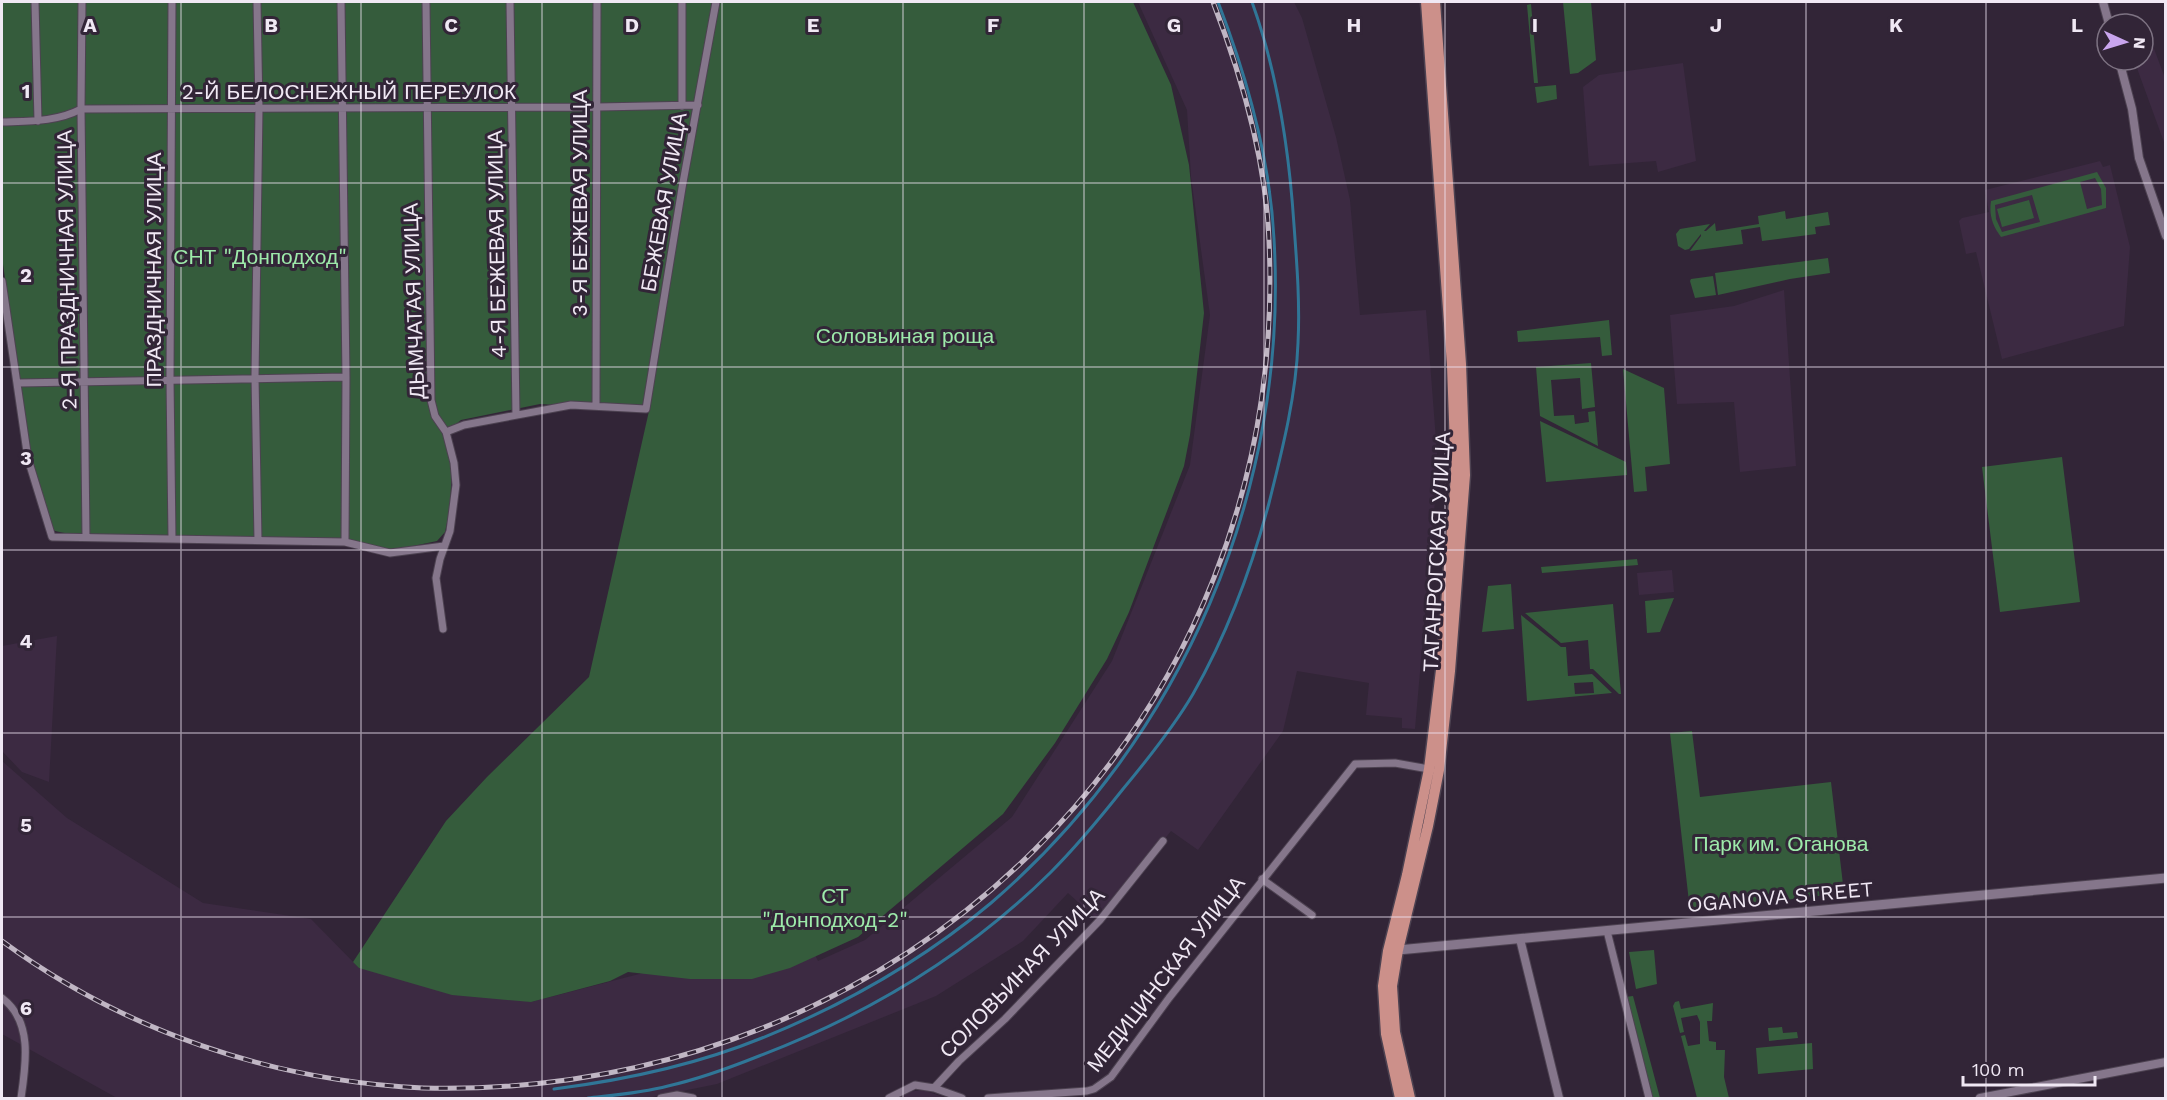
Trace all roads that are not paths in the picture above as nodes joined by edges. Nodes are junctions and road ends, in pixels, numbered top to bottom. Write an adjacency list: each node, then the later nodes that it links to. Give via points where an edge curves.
1 (35, 2): 23 (street)
2 (82, 2): 19 (street, 2-Я ПРАЗДНИЧНАЯ УЛИЦА)
3 (172, 2): 22 (street, ПРАЗДНИЧНАЯ УЛИЦА)
4 (257, 2): 20 (street)
5 (341, 2): 21 (street)
6 (426, 2): 17 (street, ДЫМЧАТАЯ УЛИЦА)
7 (510, 2): 15 (street, 4-Я БЕЖЕВАЯ УЛИЦА)
8 (597, 2): 18 (street, 3-Я БЕЖЕВАЯ УЛИЦА)
9 (682, 2): 16 (street)
10 (716, 2): 14 (street, БЕЖЕВАЯ УЛИЦА)
11 (1426, 2): 27 (main road, ТАГАНРОГСКАЯ УЛИЦА)
12 (1435, 2): 27 (main road, ТАГАНРОГСКАЯ УЛИЦА)
13 (2122, 72): 25 (street, via 2139,158)
14 (699, 105): 16 (street, 2-Й БЕЛОСНЕЖНЫЙ ПЕРЕУЛОК); 33 (street, БЕЖЕВАЯ УЛИЦА, via 646,409)
15 (512, 106): 17 (street, 2-Й БЕЛОСНЕЖНЫЙ ПЕРЕУЛОК); 18 (street, 2-Й БЕЛОСНЕЖНЫЙ ПЕРЕУЛОК); 34 (street, 4-Я БЕЖЕВАЯ УЛИЦА)
16 (682, 106): 18 (street, 2-Й БЕЛОСНЕЖНЫЙ ПЕРЕУЛОК)
17 (426, 107): 21 (street, 2-Й БЕЛОСНЕЖНЫЙ ПЕРЕУЛОК); 35 (street, ДЫМЧАТАЯ УЛИЦА, via 431,399 435,416)
18 (598, 107): 33 (street, 3-Я БЕЖЕВАЯ УЛИЦА)
19 (81, 109): 22 (street, 2-Й БЕЛОСНЕЖНЫЙ ПЕРЕУЛОК); 23 (street, 2-Й БЕЛОСНЕЖНЫЙ ПЕРЕУЛОК, via 69,116); 31 (street, 2-Я ПРАЗДНИЧНАЯ УЛИЦА)
20 (259, 109): 21 (street, 2-Й БЕЛОСНЕЖНЫЙ ПЕРЕУЛОК); 22 (street, 2-Й БЕЛОСНЕЖНЫЙ ПЕРЕУЛОК); 29 (street)
21 (341, 109): 28 (street)
22 (172, 110): 30 (street, ПРАЗДНИЧНАЯ УЛИЦА)
23 (38, 121): 24 (street, 2-Й БЕЛОСНЕЖНЫЙ ПЕРЕУЛОК)
24 (2, 122)
25 (2166, 236)
26 (2, 281): 32 (street)
27 (1454, 336): 42 (main road, ТАГАНРОГСКАЯ УЛИЦА, via 1456,475)
28 (346, 376): 29 (street); 39 (street)
29 (255, 377): 30 (street); 38 (street)
30 (170, 379): 31 (street); 37 (street, ПРАЗДНИЧНАЯ УЛИЦА)
31 (85, 381): 32 (street); 36 (street, 2-Я ПРАЗДНИЧНАЯ УЛИЦА)
32 (18, 383): 36 (street, via 28,459 52,537)
33 (596, 406): 34 (street, via 571,405)
34 (516, 415): 35 (street)
35 (446, 432): 40 (street, ДЫМЧАТАЯ УЛИЦА, via 456,485)
36 (86, 537): 37 (street)
37 (172, 539): 38 (street)
38 (258, 540): 39 (street)
39 (345, 542): 40 (street, via 390,553)
40 (444, 546): 41 (street, ДЫМЧАТАЯ УЛИЦА, via 436,578)
41 (443, 629)
42 (1434, 770): 45 (street, МЕДИЦИНСКАЯ УЛИЦА, via 1395,763 1355,764); 49 (main road, ТАГАНРОГСКАЯ УЛИЦА, via 1407,875)
43 (1163, 841): 52 (street, СОЛОВЬИНАЯ УЛИЦА, via 1100,920)
44 (2166, 878): 47 (main road, OGANOVA STREET)
45 (1262, 879): 46 (street, МЕДИЦИНСКАЯ УЛИЦА); 59 (street, МЕДИЦИНСКАЯ УЛИЦА, via 1111,1077 1087,1091)
46 (1312, 915)
47 (1606, 931): 48 (main road, OGANOVA STREET); 63 (street)
48 (1520, 939): 49 (main road, OGANOVA STREET); 62 (street)
49 (1393, 950): 60 (main road, ТАГАНРОГСКАЯ УЛИЦА, via 1383,986 1383,1009); 61 (main road, ТАГАНРОГСКАЯ УЛИЦА, via 1392,1008)
50 (2, 998): 54 (street, via 20,1017 25,1039)
51 (2166, 1062): 53 (street)
52 (934, 1088): 57 (street, СОЛОВЬИНАЯ УЛИЦА, via 915,1085); 58 (street)
53 (2019, 1095): 64 (street)
54 (21, 1098)
55 (661, 1098): 56 (street)
56 (693, 1098)
57 (889, 1098)
58 (962, 1098)
59 (988, 1098)
60 (1400, 1098)
61 (1410, 1098)
62 (1559, 1098)
63 (1649, 1098)
64 (1980, 1098)

